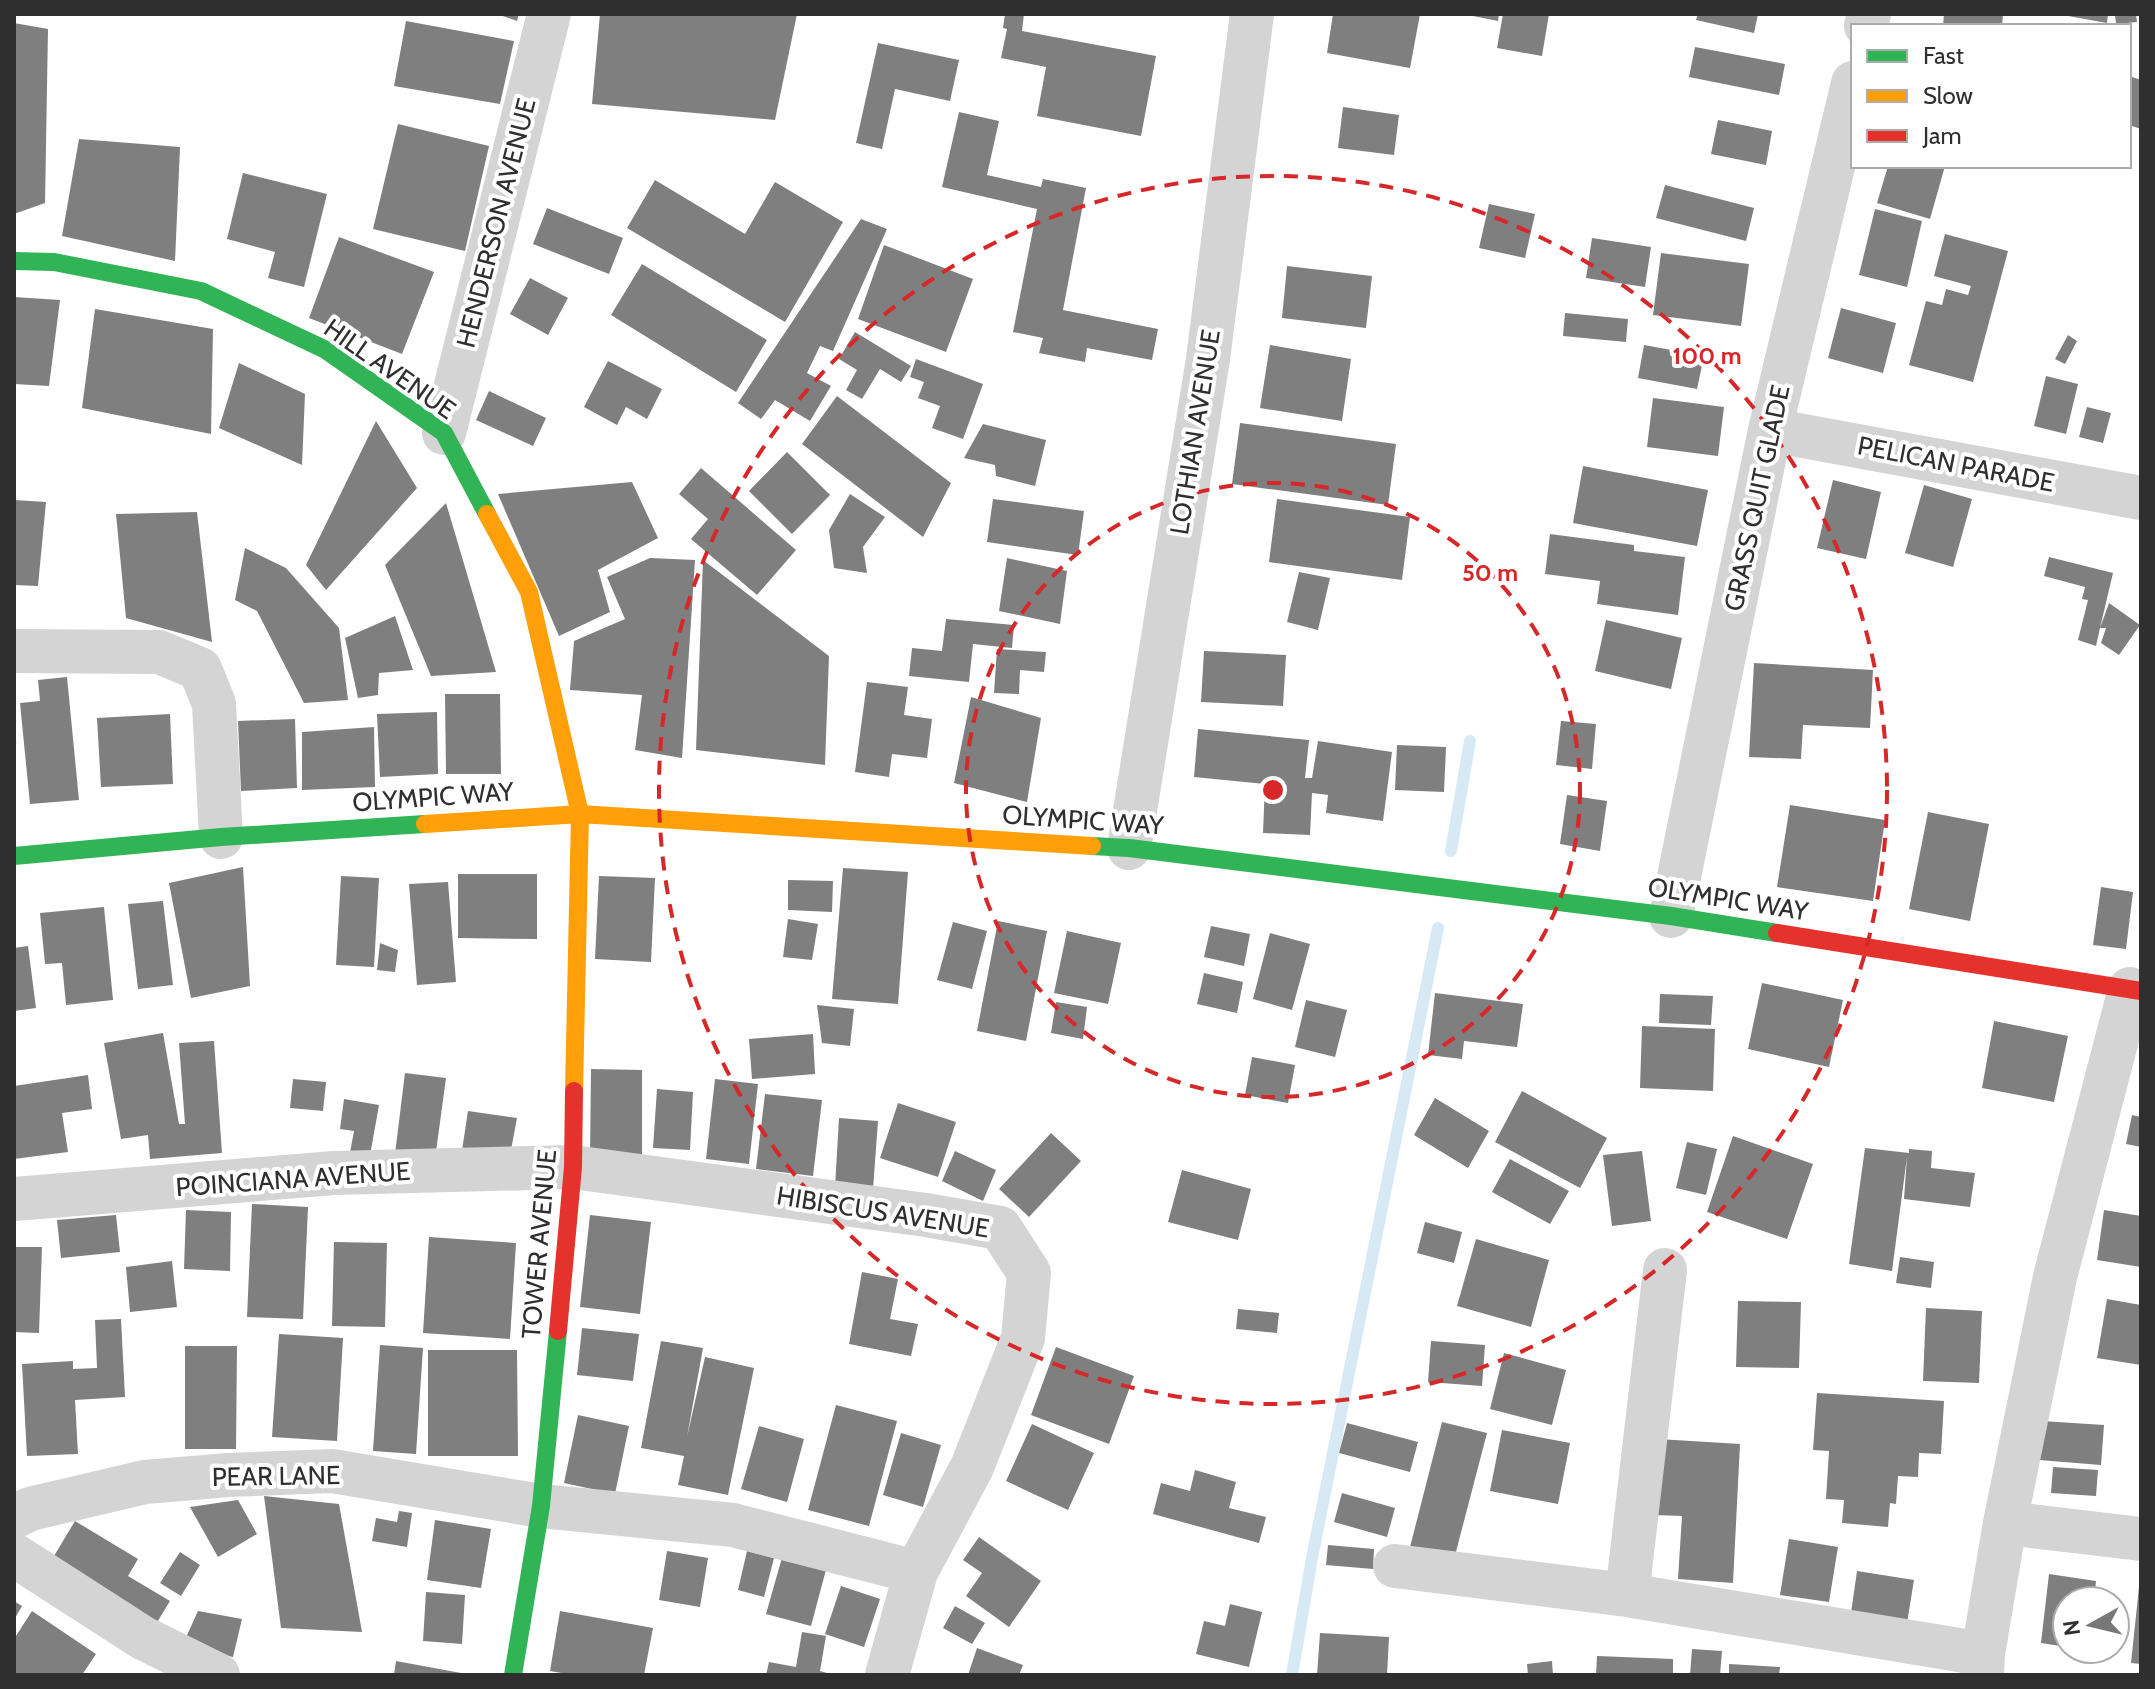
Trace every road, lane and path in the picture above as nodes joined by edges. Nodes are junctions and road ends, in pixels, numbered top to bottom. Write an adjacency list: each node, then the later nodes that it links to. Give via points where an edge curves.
1 (549, 14): 6 (street, HENDERSON AVENUE)
2 (1252, 14): 11 (street, LOTHIAN AVENUE, via 1208,359)
3 (1851, 91): 5 (street, GRASS QUIT GLADE)
4 (14, 261): 6 (street, HILL AVENUE, via 54,262 201,291 324,349)
5 (1770, 430): 7 (street, PELICAN PARADE); 13 (street, GRASS QUIT GLADE)
6 (444, 433): 9 (street, HILL AVENUE, via 529,592)
7 (2141, 498)
8 (14, 651): 10 (street, via 159,652 200,669 214,704)
9 (580, 814): 10 (street, OLYMPIC WAY); 11 (street, OLYMPIC WAY); 15 (street, TOWER AVENUE)
10 (221, 837): 12 (street, OLYMPIC WAY)
11 (1129, 848): 13 (street, OLYMPIC WAY)
12 (14, 856)
13 (1671, 916): 14 (street, OLYMPIC WAY)
14 (2135, 990): 20 (street, via 2055,1277)
15 (573, 1167): 16 (street, POINCIANA AVENUE, via 334,1173); 18 (street, TOWER AVENUE); 24 (street, HIBISCUS AVENUE, via 1000,1228 1029,1273 1023,1338 972,1467)
16 (14, 1199)
17 (1665, 1270): 25 (street)
18 (541, 1506): 19 (street, PEAR LANE, via 332,1471 145,1482); 24 (street, PEAR LANE, via 733,1525); 28 (street, TOWER AVENUE)
19 (14, 1517)
20 (2005, 1523): 21 (street); 26 (street)
21 (2141, 1539)
22 (14, 1555): 27 (street, via 143,1638)
23 (1395, 1566): 25 (street)
24 (916, 1572): 29 (street, HIBISCUS AVENUE)
25 (1627, 1595): 26 (street)
26 (1983, 1664)
27 (218, 1675)
28 (513, 1675)
29 (887, 1675)

